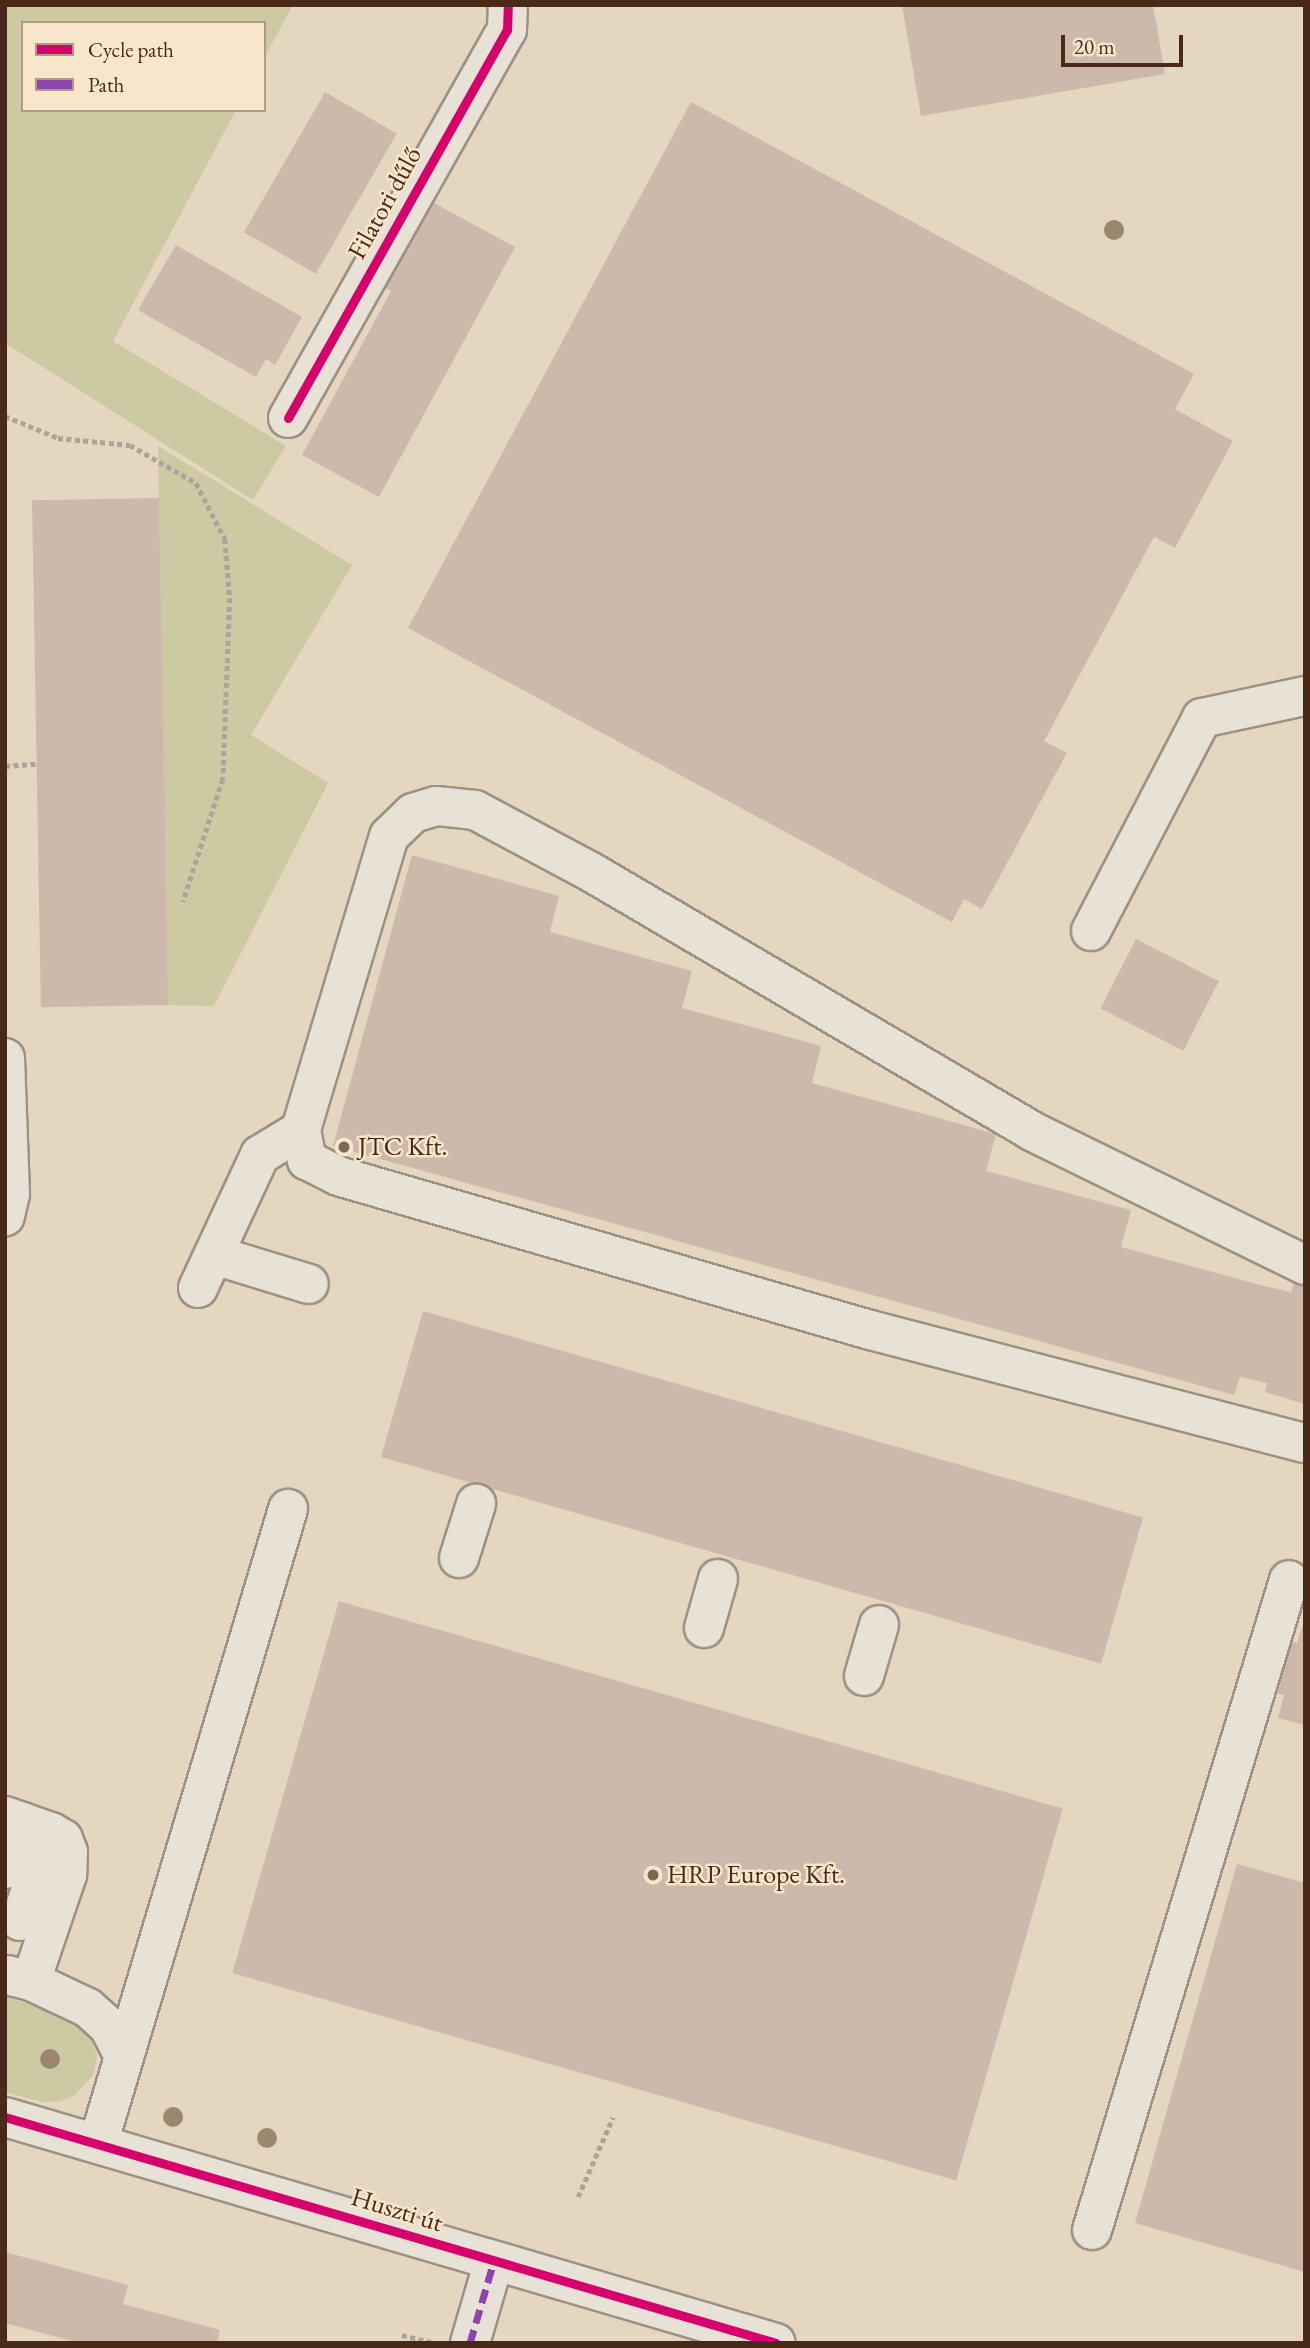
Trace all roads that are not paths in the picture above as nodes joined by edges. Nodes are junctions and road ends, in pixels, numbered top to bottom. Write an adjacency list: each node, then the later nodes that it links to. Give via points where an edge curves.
1 (508, 5): 2 (street, Filatori dűlő, via 507,30)
2 (288, 418)
3 (1305, 696): 4 (street, via 1202,718)
4 (1091, 931)
5 (5, 1058): 7 (street, via 9,1194)
6 (301, 1130): 8 (street, via 389,836 414,813 436,806 475,810 591,872 1032,1131); 9 (street, via 260,1155 206,1272); 10 (street, via 307,1160 338,1176 870,1330)
7 (5, 1216)
8 (1305, 1265)
9 (309, 1284)
10 (1305, 1443)
11 (476, 1504): 13 (street)
12 (288, 1508): 23 (street)
13 (459, 1558)
14 (718, 1579): 17 (street)
15 (1289, 1580): 26 (street)
16 (879, 1625): 18 (street)
17 (704, 1628)
18 (864, 1676)
19 (26, 1823): 20 (street); 21 (street, via 63,1839 68,1852 67,1875)
20 (5, 1869)
21 (25, 1922): 22 (street)
22 (18, 1978): 23 (street, via 88,2008 109,2026)
23 (123, 2055): 25 (street)
24 (5, 2117): 25 (street, Huszti út)
25 (98, 2144): 27 (street, Huszti út)
26 (1092, 2230)
27 (494, 2261): 28 (street); 29 (street, Huszti út)
28 (470, 2343)
29 (776, 2343)

